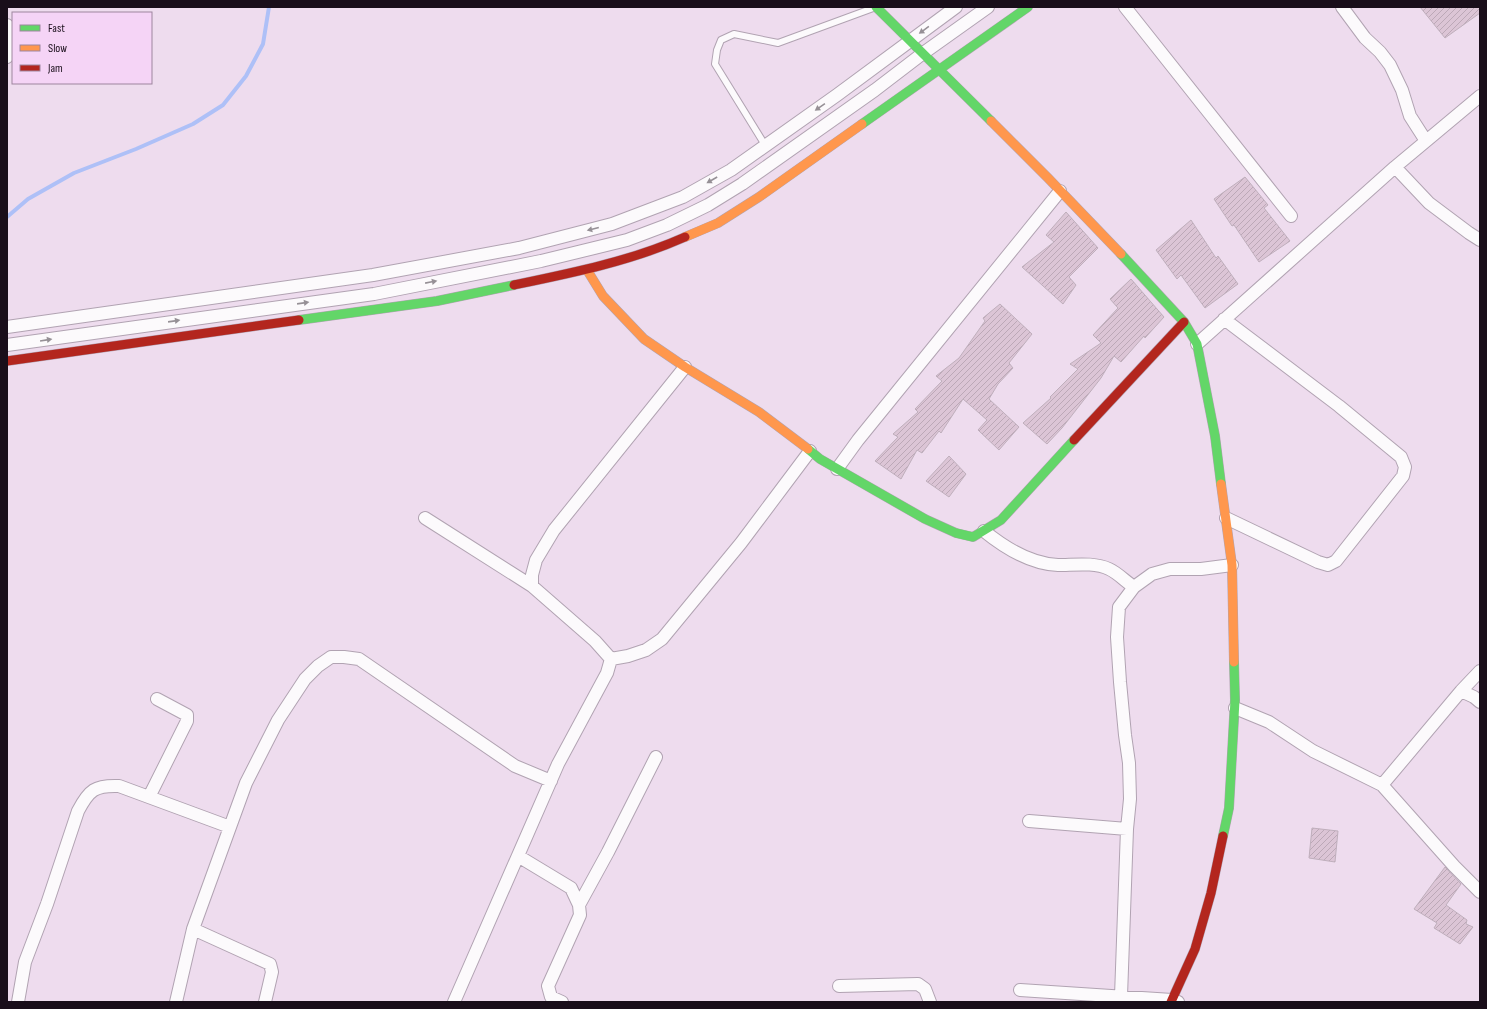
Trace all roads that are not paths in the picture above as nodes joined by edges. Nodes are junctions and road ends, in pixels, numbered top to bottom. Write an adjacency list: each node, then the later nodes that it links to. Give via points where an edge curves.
1 (876, 7): 8 (street); 14 (lane, via 778,43 734,34 721,40 715,64)
2 (956, 7): 8 (street, one-way to 8)
3 (988, 7): 9 (street)
4 (1028, 7): 11 (street)
5 (1125, 7): 17 (street)
6 (1342, 7): 13 (street, via 1365,38 1390,65 1402,90 1410,116)
7 (7, 26): 10 (street, via 11,29 12,35)
8 (910, 41): 9 (street); 14 (street, one-way to 14)
9 (922, 54): 11 (street); 24 (street, one-way to 9, via 374,294 541,261 627,240 667,225 708,205 742,184 876,90)
10 (7, 57)
11 (939, 69): 16 (street); 19 (street, via 759,197 718,223 668,245)
12 (1480, 96): 13 (street)
13 (1426, 141): 15 (street)
14 (765, 146): 22 (street, one-way to 22, via 731,170 683,197 612,224 519,248 373,275)
15 (1395, 167): 18 (street, via 1429,203); 20 (street)
16 (1060, 191): 21 (street); 28 (street, via 862,434)
17 (1291, 216)
18 (1480, 240)
19 (587, 270): 25 (street, via 437,301); 26 (street, via 603,296 644,339)
20 (1224, 319): 23 (street); 30 (street, via 1402,457 1405,467 1403,476 1336,562 1328,565)
21 (1184, 322): 23 (street); 31 (street, via 1001,520)
22 (7, 327)
23 (1197, 344): 30 (street, via 1215,436)
24 (7, 345)
25 (7, 362)
26 (685, 367): 27 (street, via 758,412); 33 (street, via 554,530 536,560)
27 (810, 451): 28 (street); 35 (street, via 741,543 662,638 646,650)
28 (837, 469): 31 (street, via 925,519 956,533 973,537)
29 (425, 518): 33 (street)
30 (1226, 518): 32 (street)
31 (984, 532): 34 (street, via 999,544 1030,560 1056,565 1095,565 1109,569)
32 (1232, 565): 34 (street, via 1202,569 1170,569 1152,574); 40 (street)
33 (532, 586): 35 (street, via 595,641)
34 (1134, 587): 47 (street, via 1119,607 1117,637 1129,763)
35 (611, 659): 42 (street, via 607,673)
36 (1480, 671): 37 (street)
37 (1461, 691): 39 (street); 43 (street)
38 (157, 699): 44 (street, via 187,715 187,721)
39 (1480, 702)
40 (1235, 708): 43 (street, via 1269,722 1313,751); 55 (street, via 1229,808 1211,893 1195,949)
41 (656, 757): 50 (street)
42 (550, 781): 46 (street, via 514,766 359,659 331,657 305,679 278,720 246,783); 48 (street)
43 (1382, 785): 49 (street)
44 (149, 798): 46 (street); 56 (street, via 119,786 94,789 85,797 25,962)
45 (1029, 821): 47 (street)
46 (230, 827): 51 (street)
47 (1127, 830): 54 (street)
48 (518, 856): 50 (street, via 571,888); 59 (street)
49 (1480, 892)
50 (579, 905): 60 (street, via 580,915 548,986 551,997)
51 (193, 929): 57 (street); 58 (street, via 270,964 272,972)
52 (839, 986): 61 (street, via 918,984 925,989)
53 (1020, 990): 54 (street)
54 (1122, 996): 55 (street)
55 (1174, 1001)
56 (18, 1002)
57 (176, 1002)
58 (265, 1002)
59 (454, 1002)
60 (562, 1002)
61 (930, 1002)

